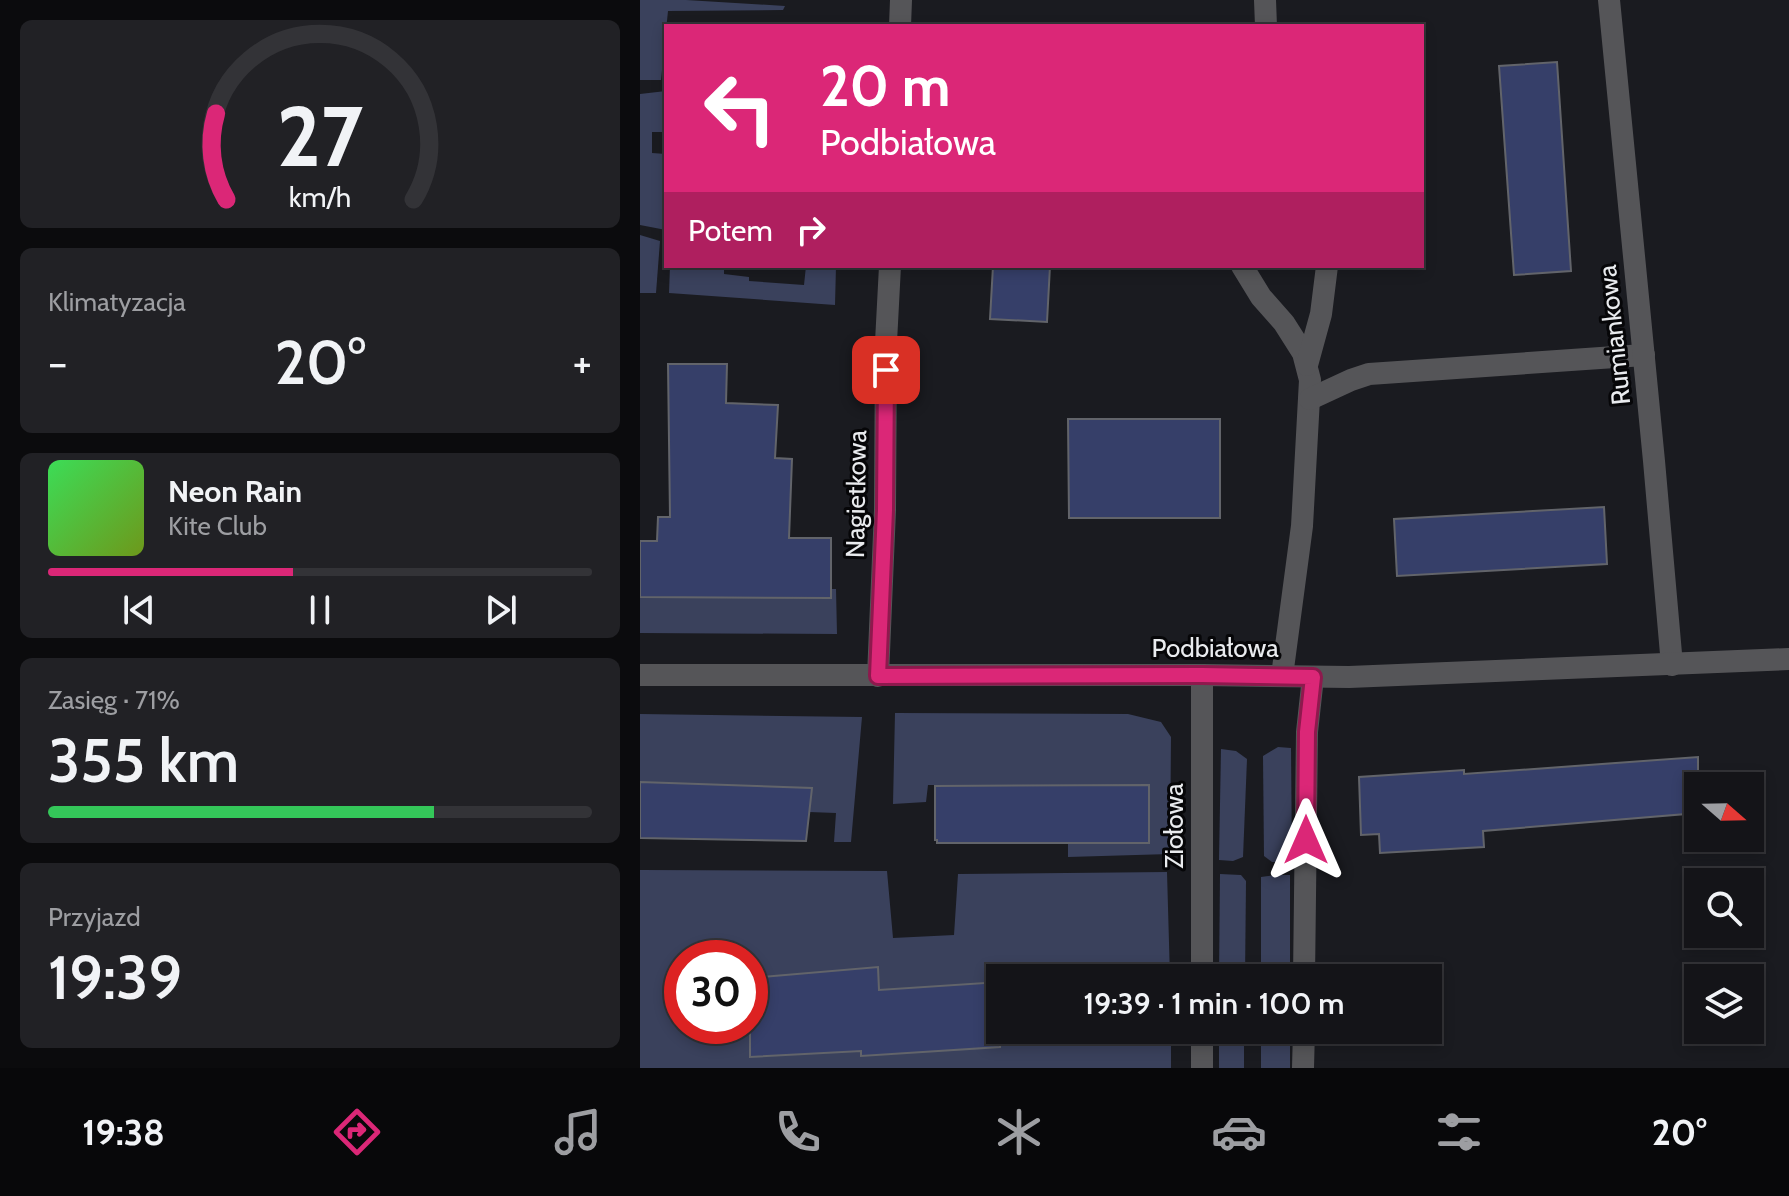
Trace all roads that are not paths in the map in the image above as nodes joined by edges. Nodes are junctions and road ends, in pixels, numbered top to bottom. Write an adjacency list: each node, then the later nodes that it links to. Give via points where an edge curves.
1 (901, 0): 4 (street)
2 (1265, 0): 5 (street)
3 (1609, 0): 9 (street, Rumiankowa)
4 (900, 24)
5 (1266, 24)
6 (890, 268): 16 (street, Nagietkowa)
7 (1243, 268): 10 (street)
8 (1327, 268): 10 (street)
9 (1644, 355): 11 (street, via 1369,374); 13 (street, Rumiankowa)
10 (1307, 365): 11 (street)
11 (1310, 399): 17 (street, via 1302,526)
12 (1789, 659): 13 (street, Podbiałowa)
13 (1672, 665): 18 (street, Podbiałowa)
14 (640, 675): 16 (street, Podbiałowa)
15 (1202, 675): 16 (street, Podbiałowa); 17 (street, Podbiałowa); 19 (street, Ziołowa)
16 (878, 676)
17 (1282, 676): 18 (street, Podbiałowa)
18 (1313, 677): 20 (street, via 1307,732)
19 (1202, 964)
20 (1304, 964)
21 (1202, 1044): 23 (street)
22 (1304, 1044): 24 (street)
23 (1202, 1068)
24 (1303, 1068)

